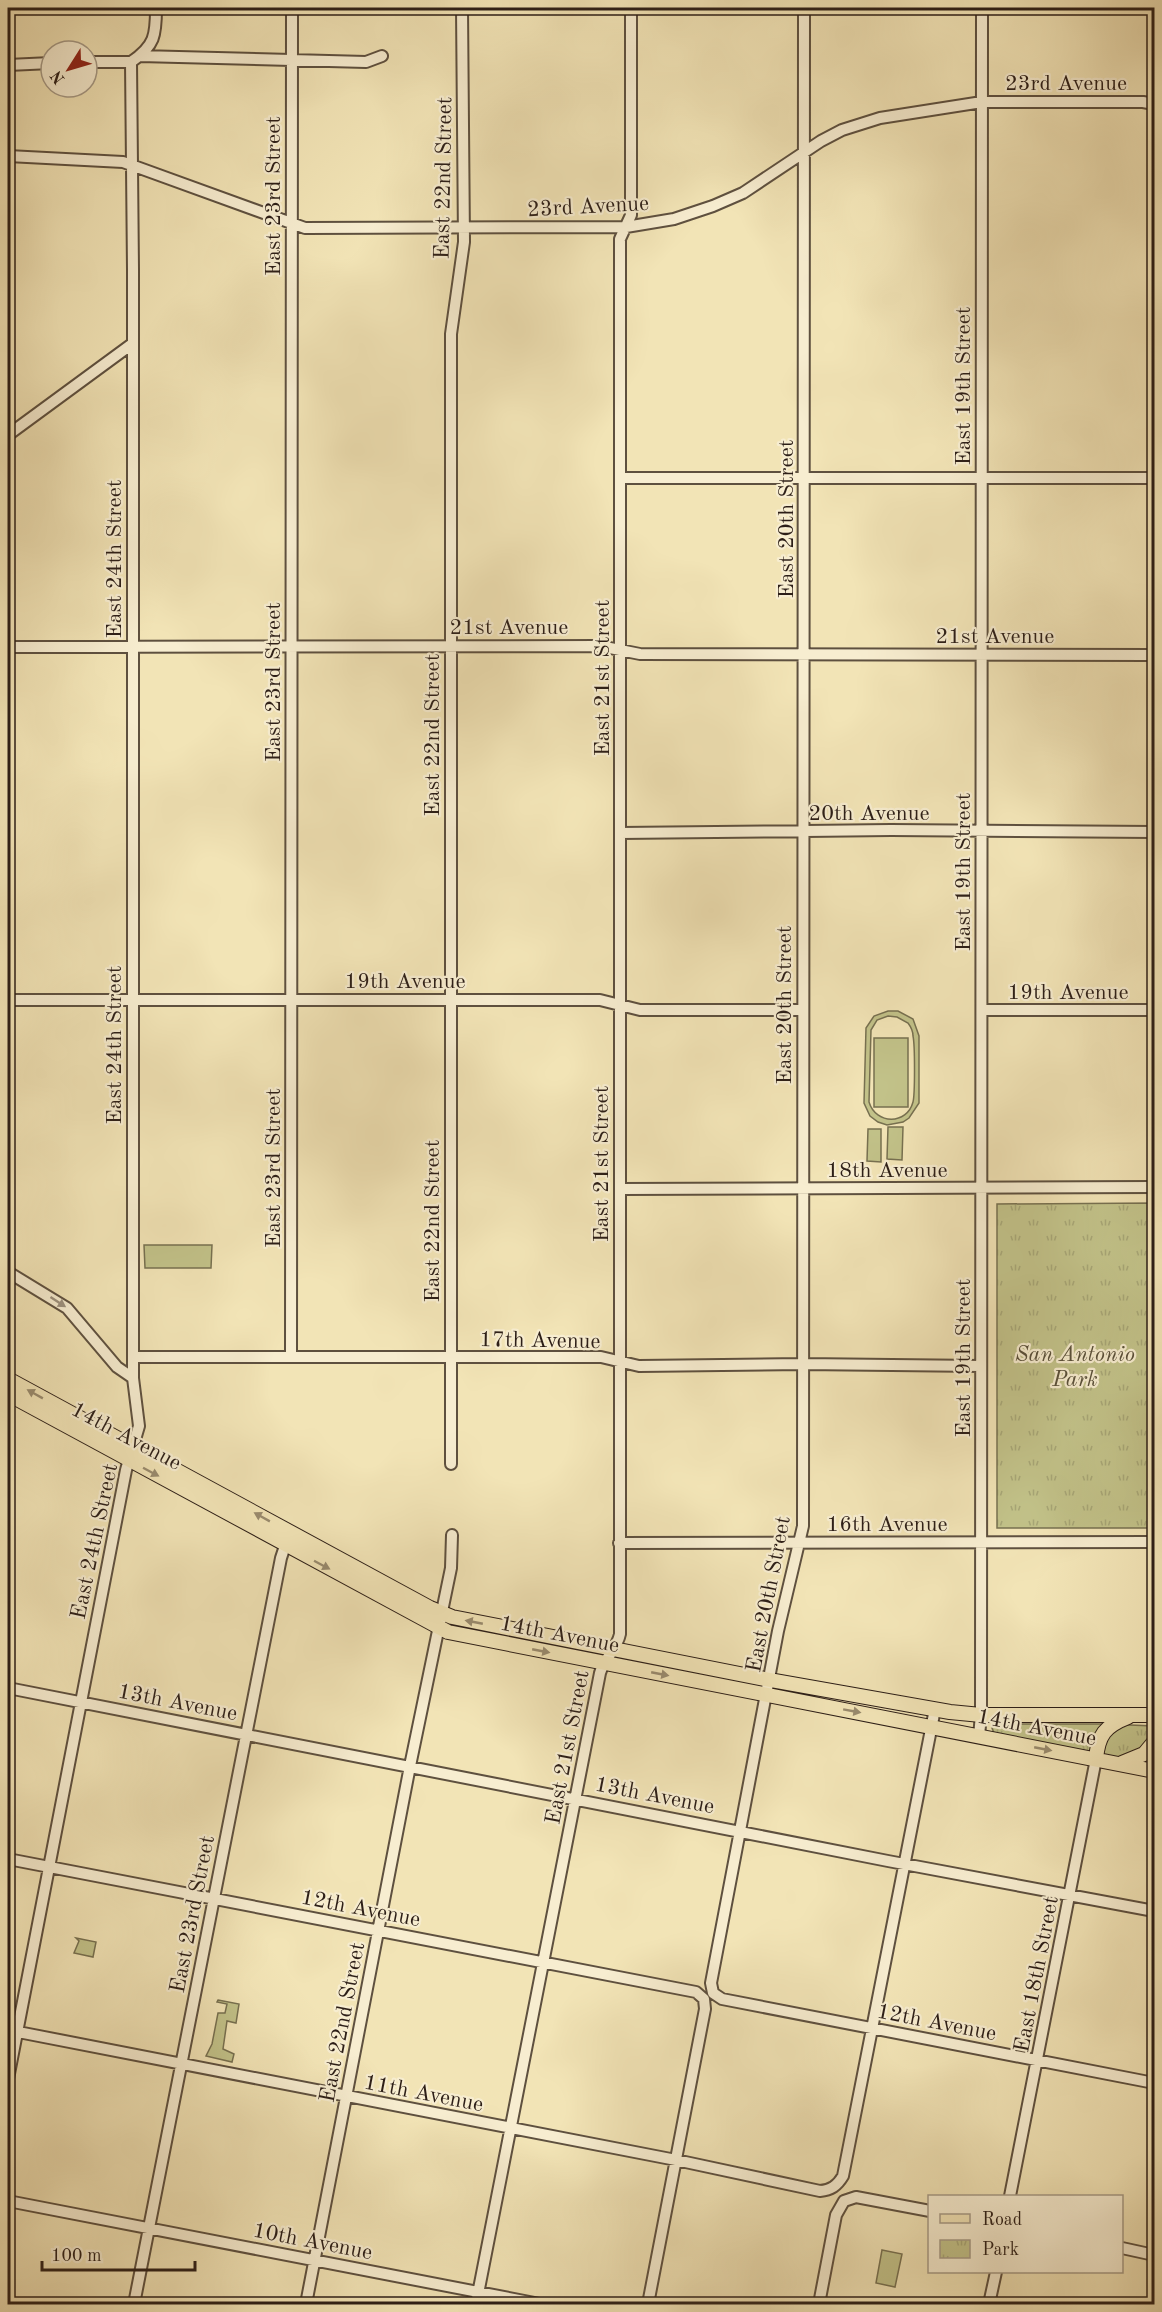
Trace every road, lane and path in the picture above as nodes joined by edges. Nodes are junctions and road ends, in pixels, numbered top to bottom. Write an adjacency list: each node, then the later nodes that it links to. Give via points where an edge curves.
1 (156, 8): 8 (street, via 156,31 150,47)
2 (292, 8): 9 (street, East 23rd Street)
3 (462, 8): 20 (street, East 22nd Street)
4 (631, 8): 19 (street, East 21st Street, via 632,215)
5 (804, 8): 15 (street, East 20th Street)
6 (982, 8): 13 (street, East 19th Street)
7 (382, 56): 9 (street, via 366,62)
8 (136, 59): 9 (street); 10 (street); 17 (street, East 24th Street)
9 (292, 60): 18 (street, East 23rd Street)
10 (99, 61)
11 (39, 64): 12 (street)
12 (8, 65)
13 (982, 102): 14 (street, 23rd Avenue); 15 (street, 23rd Avenue, via 866,121); 25 (street, East 19th Street)
14 (1155, 104)
15 (803, 153): 19 (street, 23rd Avenue, via 751,188 713,206 674,219); 24 (street, East 20th Street)
16 (8, 156): 17 (street, 23rd Avenue, via 112,160)
17 (132, 165): 18 (street, 23rd Avenue); 21 (street, East 24th Street)
18 (292, 224): 20 (street, 23rd Avenue, via 310,228); 29 (street, East 23rd Street)
19 (626, 227): 20 (street, 23rd Avenue); 23 (street, East 21st Street, via 620,239)
20 (463, 228): 30 (street, East 22nd Street, via 451,334)
21 (132, 344): 22 (street); 28 (street, East 24th Street)
22 (8, 435)
23 (620, 477): 24 (street); 31 (street, East 21st Street)
24 (805, 477): 25 (street); 32 (street, East 20th Street)
25 (982, 478): 26 (street); 33 (street, East 19th Street)
26 (1155, 478)
27 (8, 646): 28 (street, 21st Avenue)
28 (133, 646): 29 (street, 21st Avenue); 42 (street, East 24th Street)
29 (291, 646): 30 (street, 21st Avenue); 41 (street, East 23rd Street)
30 (451, 646): 31 (street, 21st Avenue, via 600,646); 39 (street, East 22nd Street)
31 (620, 650): 32 (street, 21st Avenue, via 640,654); 38 (street, East 21st Street)
32 (804, 654): 33 (street, 21st Avenue); 35 (street, East 20th Street)
33 (981, 654): 34 (street, 21st Avenue); 36 (street, East 19th Street)
34 (1155, 655)
35 (804, 831): 36 (street, 20th Avenue); 38 (street, 20th Avenue); 44 (street, East 20th Street)
36 (981, 832): 37 (street, 20th Avenue); 45 (street, East 19th Street)
37 (1155, 832)
38 (620, 833): 43 (street, East 21st Street)
39 (450, 999): 41 (street, 19th Avenue); 43 (street, 19th Avenue, via 600,1000); 54 (street, East 22nd Street)
40 (8, 1000): 42 (street, 19th Avenue)
41 (292, 1001): 42 (street, 19th Avenue); 53 (street, East 23rd Street)
42 (133, 1002): 52 (street, East 24th Street)
43 (620, 1005): 44 (street, 19th Avenue, via 640,1010); 49 (street, East 21st Street)
44 (802, 1010): 48 (street, East 20th Street)
45 (982, 1010): 46 (street, 19th Avenue); 50 (street, East 19th Street)
46 (1155, 1010)
47 (1155, 1187): 50 (street, 18th Avenue)
48 (803, 1188): 49 (street, 18th Avenue); 50 (street, 18th Avenue); 56 (street, East 20th Street)
49 (620, 1189): 55 (street, East 21st Street)
50 (981, 1189): 57 (street, East 19th Street)
51 (8, 1272): 58 (street, one-way to 58, via 67,1308 117,1367)
52 (133, 1357): 53 (street, 17th Avenue); 58 (street, East 24th Street)
53 (291, 1357): 54 (street, 17th Avenue)
54 (451, 1357): 55 (street, 17th Avenue, via 601,1357); 62 (street, East 22nd Street)
55 (619, 1362): 56 (street, 17th Avenue, via 639,1366); 67 (street, East 21st Street)
56 (802, 1364): 57 (street, 17th Avenue); 65 (street, East 20th Street, via 803,1526)
57 (981, 1366): 68 (street, East 19th Street)
58 (133, 1378): 61 (street, East 24th Street, via 139,1426)
59 (8, 1379): 61 (main road, 14th Avenue, one-way to 59)
60 (8, 1394): 61 (main road, 14th Avenue)
61 (131, 1454): 64 (main road, 14th Avenue); 76 (street, East 24th Street)
62 (451, 1464)
63 (452, 1535): 69 (street, East 22nd Street, via 451,1568)
64 (287, 1538): 69 (main road, 14th Avenue); 70 (main road, 14th Avenue, one-way to 70); 82 (street, East 23rd Street)
65 (798, 1542): 67 (street, 16th Avenue); 68 (street, 16th Avenue); 73 (street, East 20th Street)
66 (1155, 1542): 68 (street, 16th Avenue)
67 (619, 1543): 71 (street, East 21st Street, via 620,1634)
68 (981, 1544): 79 (street, East 19th Street)
69 (441, 1613): 70 (street, East 22nd Street); 71 (main road, 14th Avenue, one-way to 69)
70 (438, 1628): 72 (main road, 14th Avenue, one-way to 72); 87 (street, East 22nd Street)
71 (614, 1649): 72 (street, East 21st Street); 73 (main road, 14th Avenue)
72 (603, 1663): 75 (main road, 14th Avenue, one-way to 75); 89 (street, East 21st Street)
73 (770, 1680): 75 (street, East 20th Street); 77 (main road, 14th Avenue)
74 (8, 1688): 76 (street, 13th Avenue)
75 (767, 1696): 81 (main road, 14th Avenue, one-way to 81); 90 (street, East 20th Street)
76 (81, 1702): 82 (street, 13th Avenue); 93 (street, East 24th Street)
77 (935, 1709): 79 (main road, 14th Avenue); 81 (street)
78 (1132, 1714): 79 (main road, 14th Avenue); 80 (main road, 14th Avenue); 85 (main road, via 1100,1737)
79 (981, 1715): 83 (street, East 19th Street)
80 (1155, 1715)
81 (933, 1726): 83 (main road, 14th Avenue); 92 (street)
82 (245, 1735): 87 (street, 13th Avenue); 95 (street, East 23rd Street)
83 (979, 1736): 85 (main road, 14th Avenue, one-way to 85)
84 (1155, 1742): 86 (main road, via 1144,1754)
85 (1096, 1759): 86 (main road, 14th Avenue); 94 (street, East 18th Street)
86 (1120, 1764): 88 (main road, 14th Avenue)
87 (410, 1766): 89 (street, 13th Avenue); 97 (street, East 22nd Street)
88 (1155, 1771)
89 (576, 1798): 90 (street, 13th Avenue); 98 (street, East 21st Street)
90 (740, 1831): 92 (street, 13th Avenue); 99 (street, East 20th Street)
91 (8, 1859): 93 (street, 12th Avenue)
92 (905, 1864): 94 (street, 13th Avenue); 100 (street)
93 (49, 1867): 95 (street, 12th Avenue); 101 (street, East 24th Street)
94 (1071, 1895): 96 (street, 13th Avenue); 102 (street, East 18th Street)
95 (214, 1899): 97 (street, 12th Avenue); 103 (street, East 23rd Street)
96 (1155, 1911)
97 (379, 1930): 98 (street, 12th Avenue); 106 (street, East 22nd Street)
98 (543, 1964): 99 (street, 12th Avenue); 107 (street, East 21st Street)
99 (709, 1996): 100 (street, 12th Avenue); 108 (street, East 20th Street)
100 (873, 2028): 102 (street, 12th Avenue); 108 (street, 11th Avenue, via 843,2176 834,2187 820,2191)
101 (12, 2030): 103 (street, 11th Avenue); 104 (street, East 24th Street)
102 (1037, 2060): 105 (street, 12th Avenue); 109 (street, East 18th Street)
103 (182, 2064): 106 (street, 11th Avenue); 112 (street, East 23rd Street)
104 (8, 2079)
105 (1155, 2083)
106 (346, 2097): 107 (street, 11th Avenue); 115 (street, East 22nd Street)
107 (511, 2128): 108 (street, 11th Avenue); 117 (street, East 21st Street)
108 (676, 2160): 122 (street, East 20th Street)
109 (1010, 2195)
110 (8, 2201): 112 (street, 10th Avenue)
111 (928, 2211): 123 (street, via 856,2197 844,2201 836,2215)
112 (149, 2229): 115 (street, 10th Avenue); 118 (street, East 23rd Street)
113 (1123, 2248): 114 (street)
114 (1155, 2255)
115 (315, 2260): 117 (street, 10th Avenue); 119 (street, East 22nd Street)
116 (996, 2273): 124 (street)
117 (479, 2293): 120 (street, East 21st Street); 121 (street, 10th Avenue)
118 (134, 2304)
119 (306, 2304)
120 (477, 2304)
121 (540, 2304)
122 (648, 2304)
123 (819, 2304)
124 (989, 2304)

